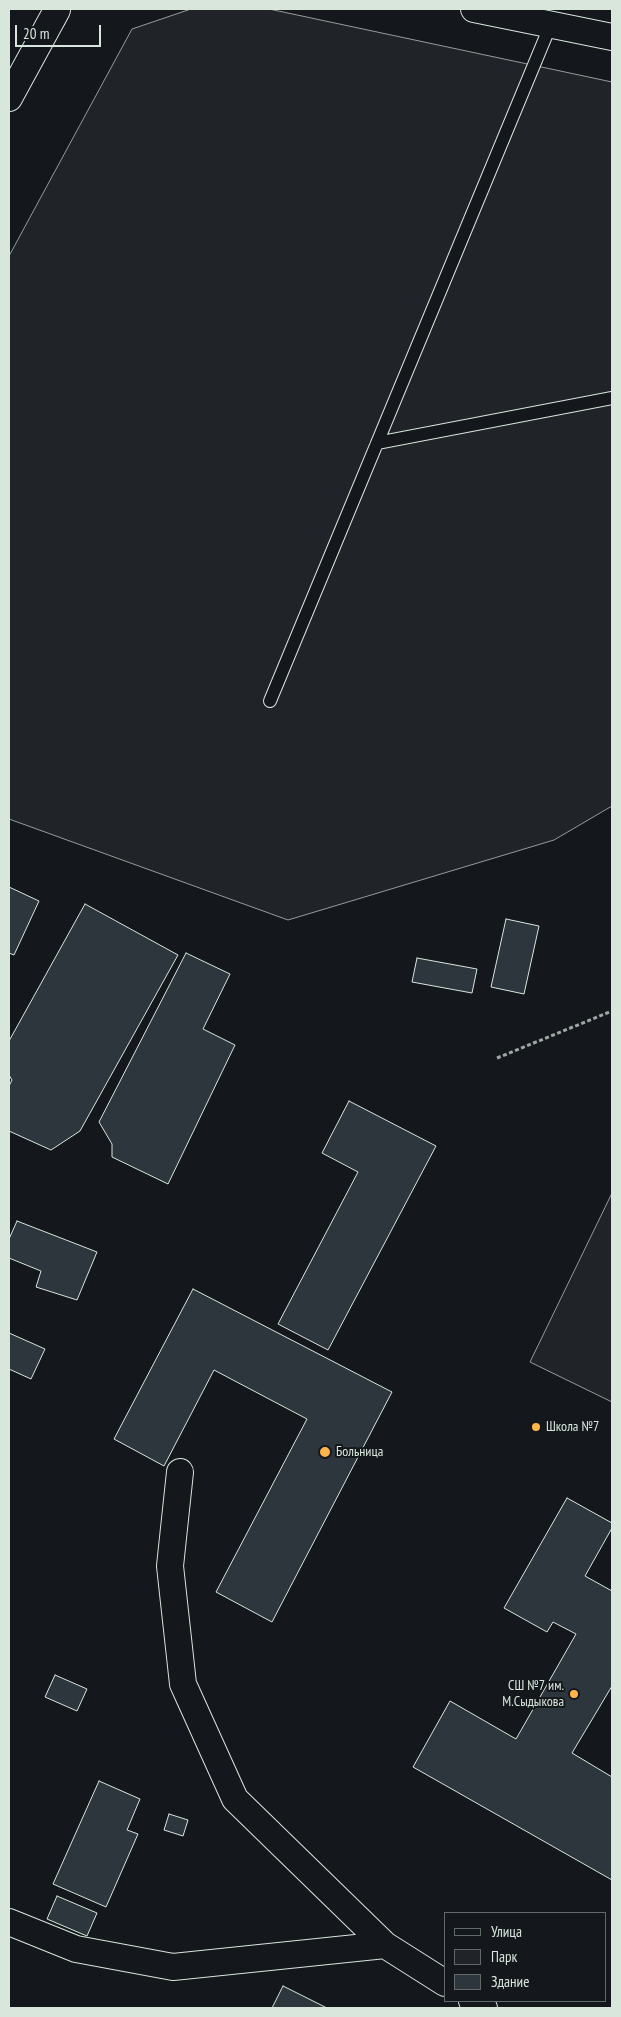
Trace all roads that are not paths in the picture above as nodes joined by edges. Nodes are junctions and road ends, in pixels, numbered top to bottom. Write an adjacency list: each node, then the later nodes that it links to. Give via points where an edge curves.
1 (55, 9): 5 (street)
2 (474, 9): 3 (street)
3 (551, 24): 4 (street); 7 (lane)
4 (612, 37)
5 (9, 98)
6 (612, 398): 7 (lane)
7 (377, 443): 8 (lane)
8 (270, 701)
9 (180, 1472): 11 (street, via 170,1566 183,1684 235,1799)
10 (9, 1922): 11 (street, via 76,1949 173,1967)
11 (384, 1945): 12 (street)
12 (444, 1982)

